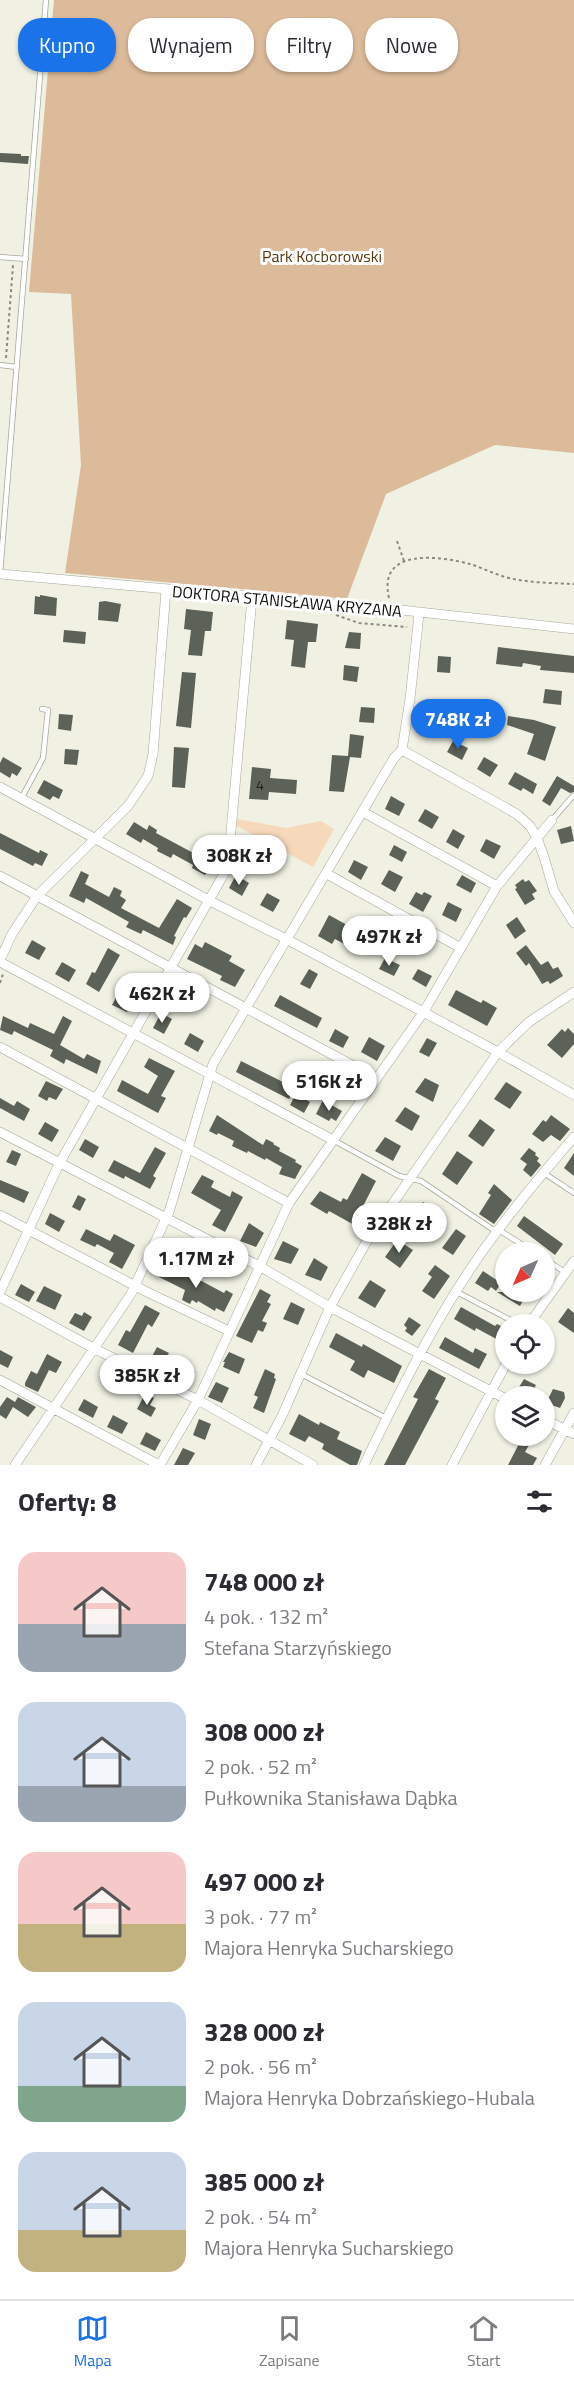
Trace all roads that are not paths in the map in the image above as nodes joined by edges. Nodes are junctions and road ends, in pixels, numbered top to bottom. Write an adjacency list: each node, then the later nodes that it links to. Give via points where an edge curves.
1 (46, 0): 3 (lane)
2 (0, 257): 3 (lane)
3 (26, 259): 5 (lane)
4 (0, 365): 5 (lane)
5 (17, 367): 6 (lane)
6 (0, 574): 7 (street, DOKTORA STANISŁAWA KRYZANA)
7 (166, 590): 8 (street, DOKTORA STANISŁAWA KRYZANA); 18 (street, via 148,776 128,806)
8 (252, 598): 9 (street, DOKTORA STANISŁAWA KRYZANA); 24 (street, via 228,862)
9 (419, 614): 10 (street, DOKTORA STANISŁAWA KRYZANA); 12 (street)
10 (574, 629)
11 (42, 710): 15 (lane, via 48,710 43,758)
12 (402, 750): 16 (street); 19 (street, via 518,815)
13 (0, 787): 15 (street)
14 (573, 796): 17 (lane)
15 (21, 799): 18 (street)
16 (363, 812): 20 (street); 22 (street)
17 (552, 820): 19 (street)
18 (96, 838): 23 (street); 24 (street)
19 (537, 838): 22 (street); 25 (street, via 554,891)
20 (327, 874): 26 (street); 27 (street)
21 (0, 876): 23 (street)
22 (497, 886): 27 (street)
23 (37, 896): 28 (street, via 12,934); 29 (street)
24 (210, 901): 26 (street); 29 (street)
25 (574, 923)
26 (288, 940): 31 (street); 32 (street)
27 (461, 948): 32 (street)
28 (2, 962): 33 (street)
29 (172, 967): 31 (street); 33 (street)
30 (574, 992): 35 (street, via 529,1022)
31 (246, 1008): 36 (street); 37 (street)
32 (423, 1013): 35 (street); 37 (street)
33 (132, 1033): 36 (street); 39 (street)
34 (0, 1047): 39 (street)
35 (498, 1052): 38 (street); 46 (street)
36 (209, 1073): 42 (street); 43 (street)
37 (376, 1078): 42 (street)
38 (574, 1095)
39 (96, 1098): 43 (street); 44 (street)
40 (0, 1132): 44 (street)
41 (574, 1137): 45 (street)
42 (333, 1140): 46 (lane); 48 (street)
43 (188, 1148): 48 (street); 50 (street)
44 (59, 1164): 50 (street); 51 (street)
45 (544, 1173): 47 (lane); 52 (street)
46 (409, 1178): 52 (lane, via 422,1181); 62 (street, via 368,1239)
47 (574, 1193)
48 (289, 1203): 55 (street)
49 (0, 1215): 51 (street)
50 (166, 1220): 55 (street); 58 (street)
51 (28, 1230): 58 (street); 59 (street)
52 (497, 1231): 53 (lane); 60 (street)
53 (516, 1242)
54 (574, 1261): 57 (street)
55 (259, 1266): 62 (street); 65 (street)
56 (555, 1266): 57 (lane)
57 (565, 1272): 64 (street)
58 (135, 1286): 65 (street); 66 (street)
59 (0, 1292)
60 (457, 1292): 63 (lane); 67 (street)
61 (0, 1297): 66 (street)
62 (330, 1307): 67 (street); 68 (street)
63 (499, 1314)
64 (536, 1314)
65 (229, 1331): 73 (street)
66 (95, 1349): 73 (street); 74 (street)
67 (420, 1355): 71 (street); 76 (street)
68 (300, 1373): 76 (lane); 80 (street)
69 (500, 1374): 71 (street)
70 (0, 1380): 74 (street)
71 (490, 1391): 72 (street); 86 (street)
72 (495, 1394)
73 (198, 1400): 80 (street); 82 (street)
74 (53, 1410): 81 (street); 82 (street)
75 (574, 1413): 78 (street)
76 (386, 1418): 85 (street)
77 (555, 1424): 78 (street)
78 (564, 1429): 79 (street); 87 (street)
79 (574, 1434)
80 (270, 1441): 83 (street); 84 (street)
81 (15, 1465)
82 (160, 1465)
83 (256, 1465)
84 (314, 1465)
85 (364, 1465)
86 (452, 1465)
87 (545, 1465)

